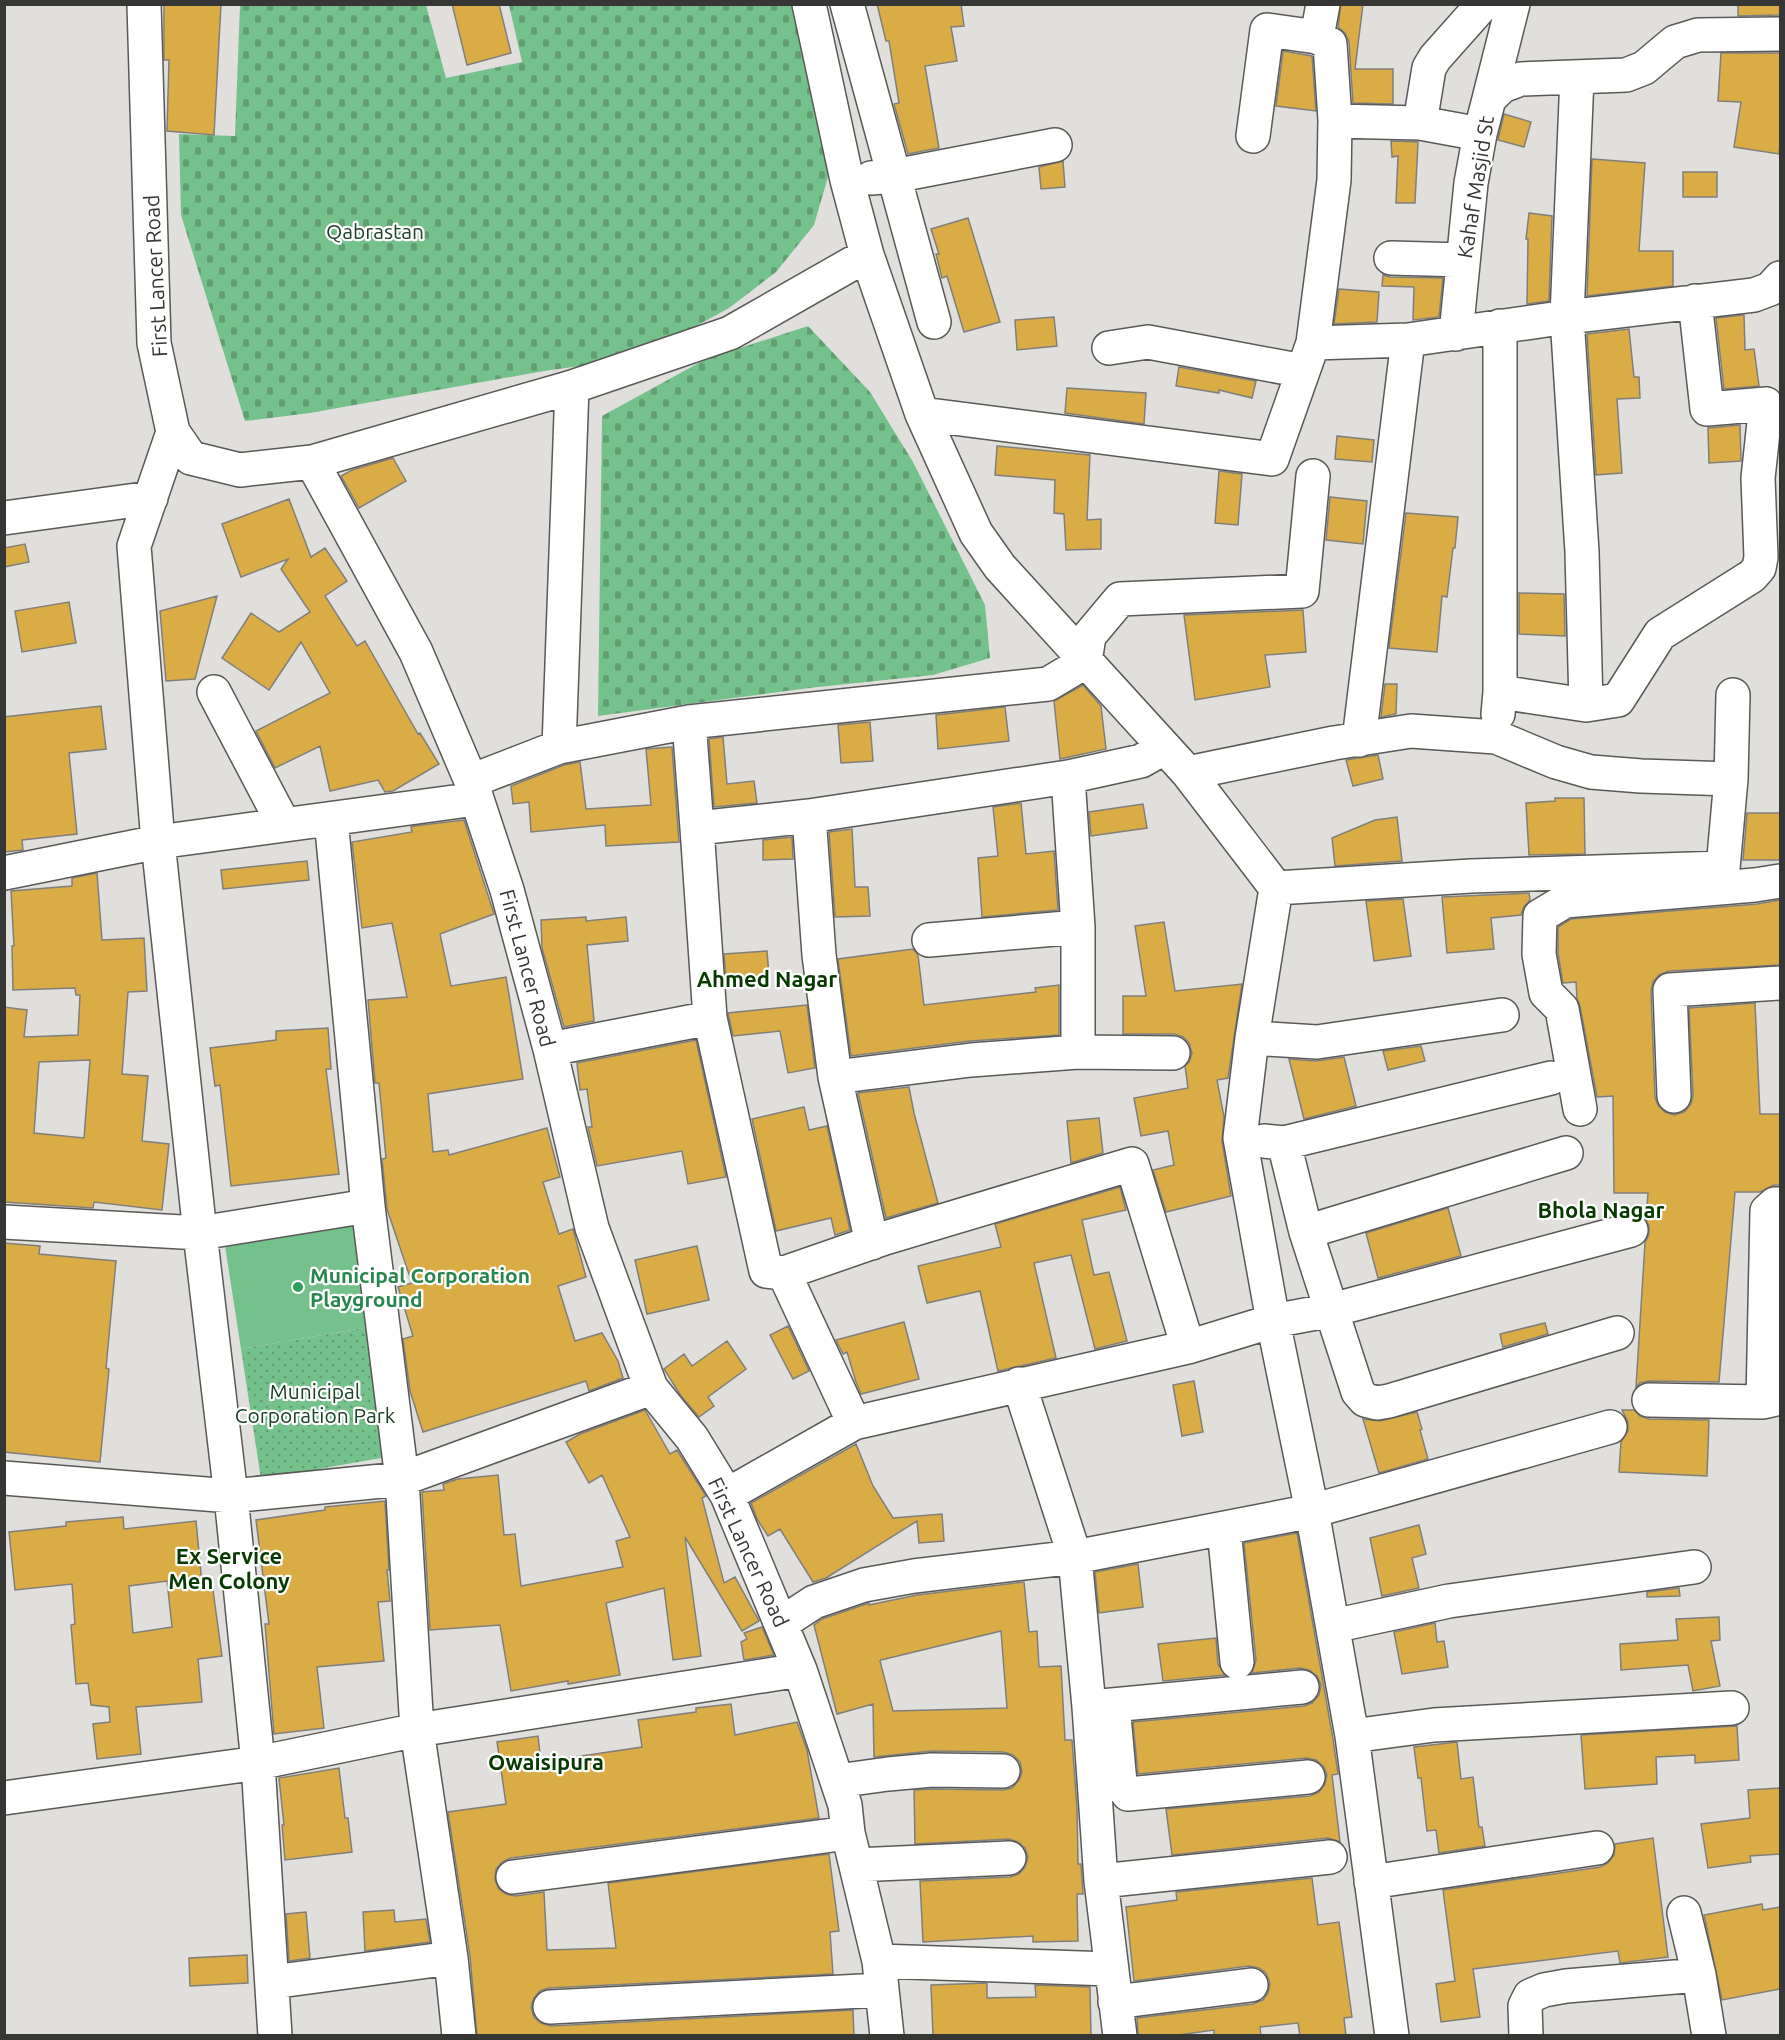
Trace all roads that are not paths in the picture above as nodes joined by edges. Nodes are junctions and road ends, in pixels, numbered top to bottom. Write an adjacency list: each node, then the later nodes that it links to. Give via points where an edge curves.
1 (144, 4): 32 (street, First Lancer Road, via 154,343)
2 (809, 4): 17 (street)
3 (847, 4): 16 (street)
4 (1323, 4): 8 (street)
5 (1483, 4): 12 (street, via 1429,68)
6 (1513, 4): 10 (street)
7 (1780, 34): 9 (street, Kahaf Masjid St, via 1693,36 1675,42 1644,68 1626,75)
8 (1317, 37): 11 (street, via 1330,44); 14 (street, via 1267,30)
9 (1577, 77): 10 (street, Kahaf Masjid St, via 1521,79 1502,86); 23 (street)
10 (1489, 99): 13 (street, Kahaf Masjid St)
11 (1335, 121): 12 (street); 29 (street, via 1334,180)
12 (1420, 123): 13 (street)
13 (1480, 134): 20 (street, Kahaf Masjid St)
14 (1253, 136)
15 (1056, 145): 16 (street)
16 (894, 176): 17 (street); 24 (street)
17 (847, 180): 18 (street)
18 (867, 255): 30 (street, via 730,333); 31 (street)
19 (1391, 258): 20 (street)
20 (1464, 260): 26 (street, Kahaf Masjid St)
21 (1780, 278): 22 (street, via 1770,289 1754,295)
22 (1695, 301): 23 (street); 41 (street, via 1707,409 1766,404 1758,478 1759,568 1660,634 1618,700)
23 (1567, 317): 25 (street); 41 (street, via 1582,552)
24 (934, 322)
25 (1500, 326): 26 (street); 39 (street)
26 (1456, 334): 27 (street)
27 (1408, 340): 29 (street); 44 (street)
28 (1109, 348): 29 (street, via 1148,342)
29 (1308, 357): 31 (street, via 1272,459)
30 (572, 387): 33 (street); 45 (street)
31 (922, 414): 37 (street, via 976,533 1000,567)
32 (173, 432): 33 (street, First Lancer Road, via 191,458 240,470); 35 (street)
33 (312, 462): 50 (street, First Lancer Road, via 416,652)
34 (1313, 476): 37 (street, via 1302,591 1120,599 1089,636)
35 (151, 498): 36 (street); 55 (street, via 135,546)
36 (4, 518)
37 (1085, 662): 42 (street, via 1048,684); 46 (street)
38 (214, 692): 53 (street)
39 (1500, 692): 41 (street); 43 (street)
40 (1733, 695): 49 (street)
41 (1586, 705)
42 (689, 722): 45 (street); 54 (street)
43 (1496, 737): 44 (street, via 1411,731); 49 (street, via 1591,772)
44 (1359, 740): 47 (street)
45 (559, 747): 50 (street)
46 (1164, 748): 47 (street); 48 (street, via 1141,761)
47 (1188, 773): 58 (street)
48 (1068, 777): 51 (street); 59 (street)
49 (1731, 780): 58 (street, via 1723,868 1471,876)
50 (474, 790): 52 (street); 65 (street, First Lancer Road, via 507,890)
51 (809, 816): 54 (street); 68 (street, via 819,955)
52 (331, 819): 53 (street); 76 (street)
53 (284, 825): 55 (street)
54 (697, 828): 63 (street)
55 (158, 842): 56 (street); 80 (street)
56 (4, 873)
57 (1780, 881): 71 (street, via 1565,901 1540,916 1539,954 1546,993 1562,1009)
58 (1276, 888): 64 (street)
59 (1078, 927): 60 (street); 66 (street)
60 (929, 940)
61 (1780, 982): 70 (street, via 1670,990)
62 (1502, 1015): 64 (street, via 1317,1042)
63 (710, 1018): 65 (street); 82 (street, via 766,1271)
64 (1252, 1038): 72 (street)
65 (550, 1049): 88 (street, First Lancer Road, via 592,1228)
66 (1078, 1052): 67 (street); 68 (street, via 971,1060)
67 (1173, 1053)
68 (836, 1077): 81 (street)
69 (1551, 1078): 73 (street)
70 (1674, 1096)
71 (1580, 1109)
72 (1240, 1138): 73 (street); 84 (street)
73 (1284, 1143): 79 (street)
74 (1566, 1153): 79 (street)
75 (1780, 1204): 90 (street, via 1767,1211)
76 (368, 1206): 80 (street); 94 (street)
77 (4, 1222): 80 (street)
78 (1631, 1230): 83 (street)
79 (1306, 1232): 83 (street)
80 (200, 1233): 96 (street)
81 (872, 1243): 82 (street); 86 (street, via 1132,1164)
82 (784, 1273): 91 (street)
83 (1332, 1310): 84 (street); 85 (street, via 1358,1392 1365,1400 1377,1403)
84 (1273, 1321): 86 (street); 97 (street)
85 (1617, 1333)
86 (1188, 1347): 87 (street)
87 (1019, 1384): 91 (street); 99 (street)
88 (651, 1388): 94 (street); 95 (street, First Lancer Road, via 692,1438)
89 (1649, 1400): 90 (street)
90 (1772, 1400)
91 (854, 1423): 95 (street)
92 (1610, 1426): 97 (street)
93 (4, 1478): 96 (street)
94 (402, 1479): 96 (street); 108 (street)
95 (727, 1495): 101 (street, First Lancer Road)
96 (231, 1496): 111 (street)
97 (1312, 1511): 98 (street); 102 (street)
98 (1224, 1528): 99 (street); 103 (street)
99 (1075, 1557): 101 (street, via 864,1585 814,1602); 106 (street)
100 (1694, 1567): 102 (street, via 1449,1601)
101 (782, 1623): 104 (street, First Lancer Road)
102 (1334, 1626): 109 (street)
103 (1237, 1662)
104 (800, 1670): 108 (street); 114 (street, First Lancer Road)
105 (1302, 1688): 106 (street)
106 (1101, 1706): 110 (street)
107 (1732, 1708): 109 (street, via 1434,1725)
108 (417, 1731): 111 (street); 126 (street)
109 (1352, 1736): 122 (street)
110 (1105, 1750): 113 (street, via 1128,1794); 124 (street)
111 (258, 1763): 115 (street); 130 (street)
112 (1003, 1771): 114 (street, via 932,1770)
113 (1308, 1777)
114 (837, 1781): 116 (street, First Lancer Road)
115 (4, 1798)
116 (848, 1833): 120 (street, First Lancer Road); 121 (street)
117 (1597, 1848): 122 (street)
118 (1330, 1857): 124 (street)
119 (1009, 1858): 120 (street)
120 (856, 1865): 129 (street, First Lancer Road)
121 (513, 1877)
122 (1371, 1882): 138 (street)
123 (1240, 1888): 124 (street)
124 (1109, 1896): 127 (street); 132 (street)
125 (1684, 1913): 128 (street)
126 (451, 1958): 130 (street); 135 (street)
127 (1110, 1969): 129 (street); 132 (street)
128 (1699, 1975): 139 (street, via 1545,1990 1530,1996 1525,2006); 140 (street)
129 (881, 1976): 133 (street); 136 (street, First Lancer Road)
130 (272, 1982): 134 (street)
131 (1251, 1985): 132 (street)
132 (1125, 2001): 137 (street)
133 (550, 2007)
134 (276, 2036)
135 (459, 2036)
136 (887, 2036)
137 (1119, 2036)
138 (1392, 2036)
139 (1526, 2036)
140 (1709, 2036)

